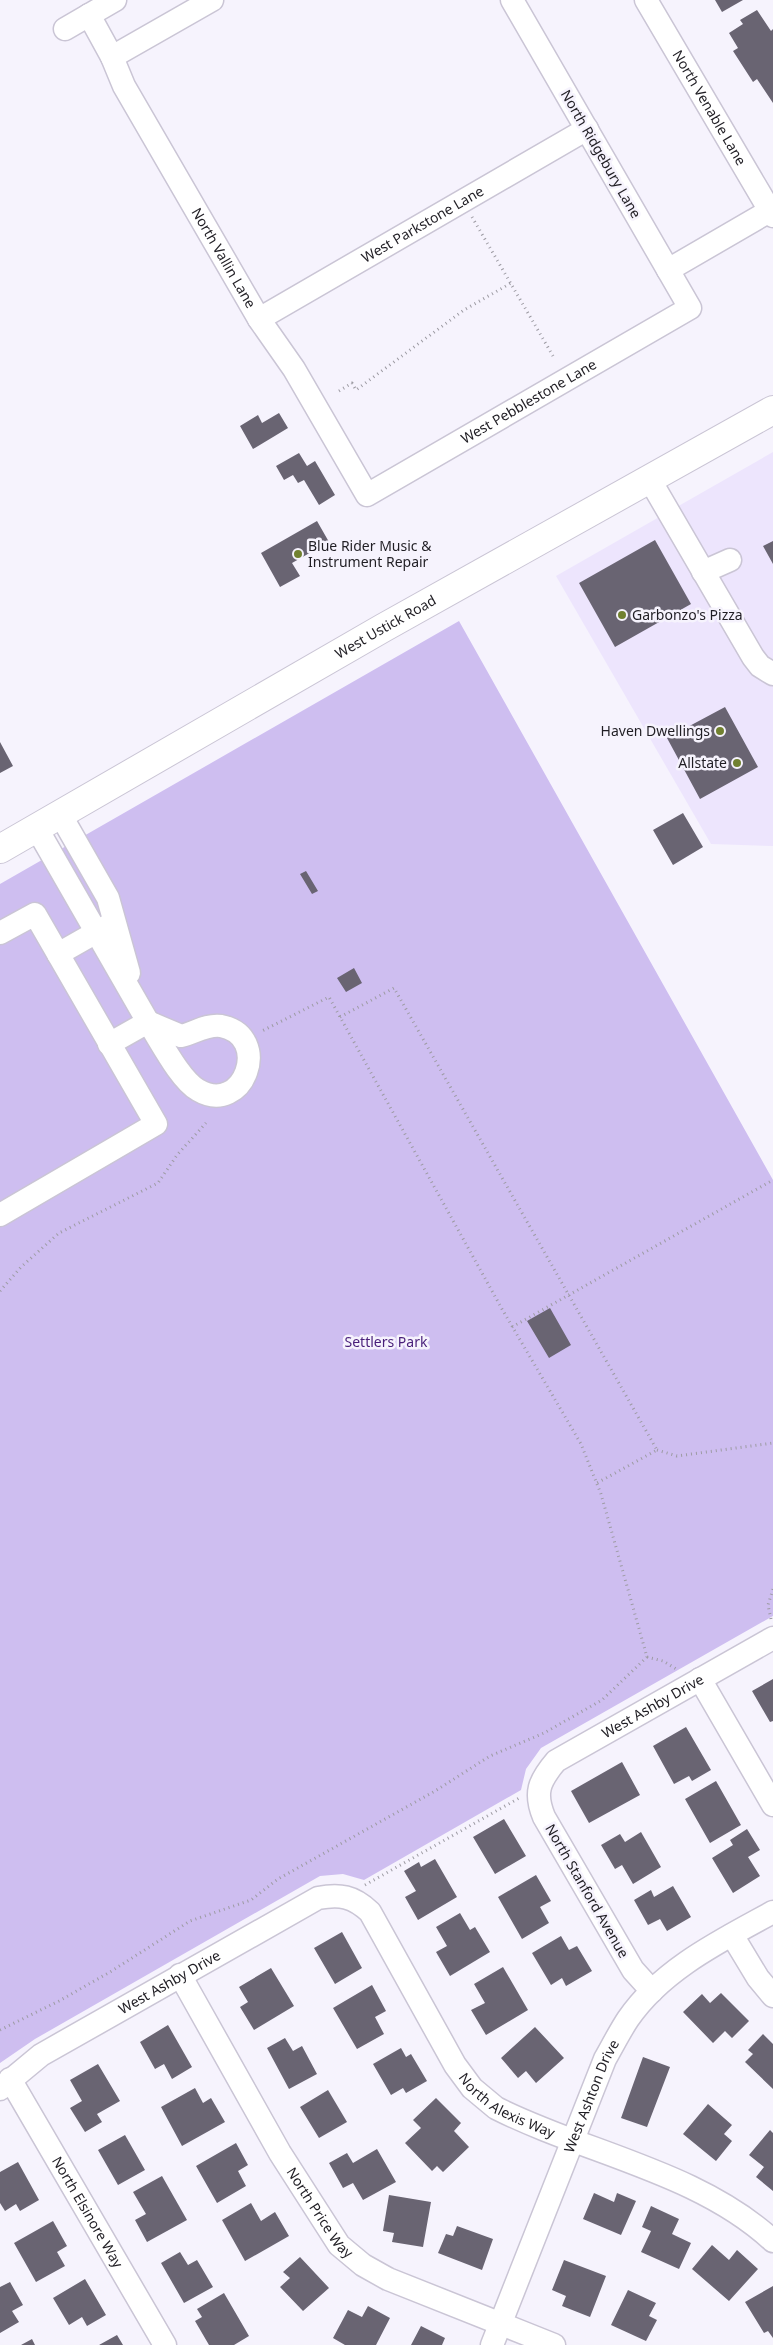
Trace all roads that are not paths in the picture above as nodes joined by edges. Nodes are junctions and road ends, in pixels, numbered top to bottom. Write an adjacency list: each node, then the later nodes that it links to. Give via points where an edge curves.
1 (115, 0): 5 (street)
2 (212, 0): 7 (street)
3 (512, 0): 8 (street, North Ridgebury Lane)
4 (646, 0): 9 (street, North Venable Lane)
5 (89, 15): 6 (street); 7 (street, North Vallin Lane)
6 (65, 29)
7 (112, 57): 12 (street, North Vallin Lane, via 124,86)
8 (587, 129): 10 (street, North Ridgebury Lane); 12 (street, West Parkstone Lane)
9 (772, 212): 10 (street)
10 (668, 270): 11 (street, North Ridgebury Lane)
11 (690, 308): 15 (street, West Pebblestone Lane)
12 (259, 320): 15 (street, North Vallin Lane, via 294,369)
13 (773, 410): 14 (main road, West Ustick Road)
14 (650, 480): 17 (street); 19 (main road, West Ustick Road, via 383,628)
15 (367, 495)
16 (730, 560): 17 (street)
17 (703, 572): 18 (street, via 753,658)
18 (773, 674)
19 (60, 814): 20 (main road, West Ustick Road); 22 (street, via 108,898)
20 (36, 827): 21 (main road, West Ustick Road); 23 (street)
21 (0, 849)
22 (116, 921): 23 (street); 26 (street)
23 (97, 932): 25 (street); 26 (street)
24 (0, 933): 25 (street, via 35,914)
25 (58, 954): 28 (street)
26 (136, 1001): 27 (street)
27 (148, 1022): 27 (street, via 181,1036 207,1027 231,1029 245,1043 250,1062 243,1080 228,1092 208,1094 191,1085); 28 (street)
28 (109, 1044): 29 (street, via 156,1124)
29 (0, 1215)
30 (773, 1638): 31 (street, West Ashby Drive)
31 (691, 1676): 32 (street, West Ashby Drive, via 556,1761); 33 (street)
32 (533, 1789): 38 (street, North Stanford Avenue, via 544,1817 633,1970)
33 (773, 1804)
34 (355, 1891): 37 (street, West Ashby Drive, via 318,1898); 41 (street, North Alexis Way, via 472,2088 496,2108)
35 (773, 1912): 36 (street, West Ashton Drive)
36 (732, 1935): 38 (street, West Ashton Drive, via 679,1968); 39 (street)
37 (180, 1975): 40 (street, West Ashby Drive, via 41,2055); 43 (street, North Price Way, via 280,2153 339,2246 388,2279)
38 (652, 1991): 41 (street, West Ashton Drive, via 629,2018 605,2059)
39 (773, 1996)
40 (5, 2084): 44 (street, North Elsinore Way)
41 (572, 2140): 42 (street, North Alexis Way, via 705,2194 746,2218); 43 (street, West Ashton Drive)
42 (773, 2241)
43 (501, 2323): 45 (street, West Ashton Drive); 46 (street, North Price Way)
44 (165, 2345)
45 (492, 2345)
46 (554, 2345)

